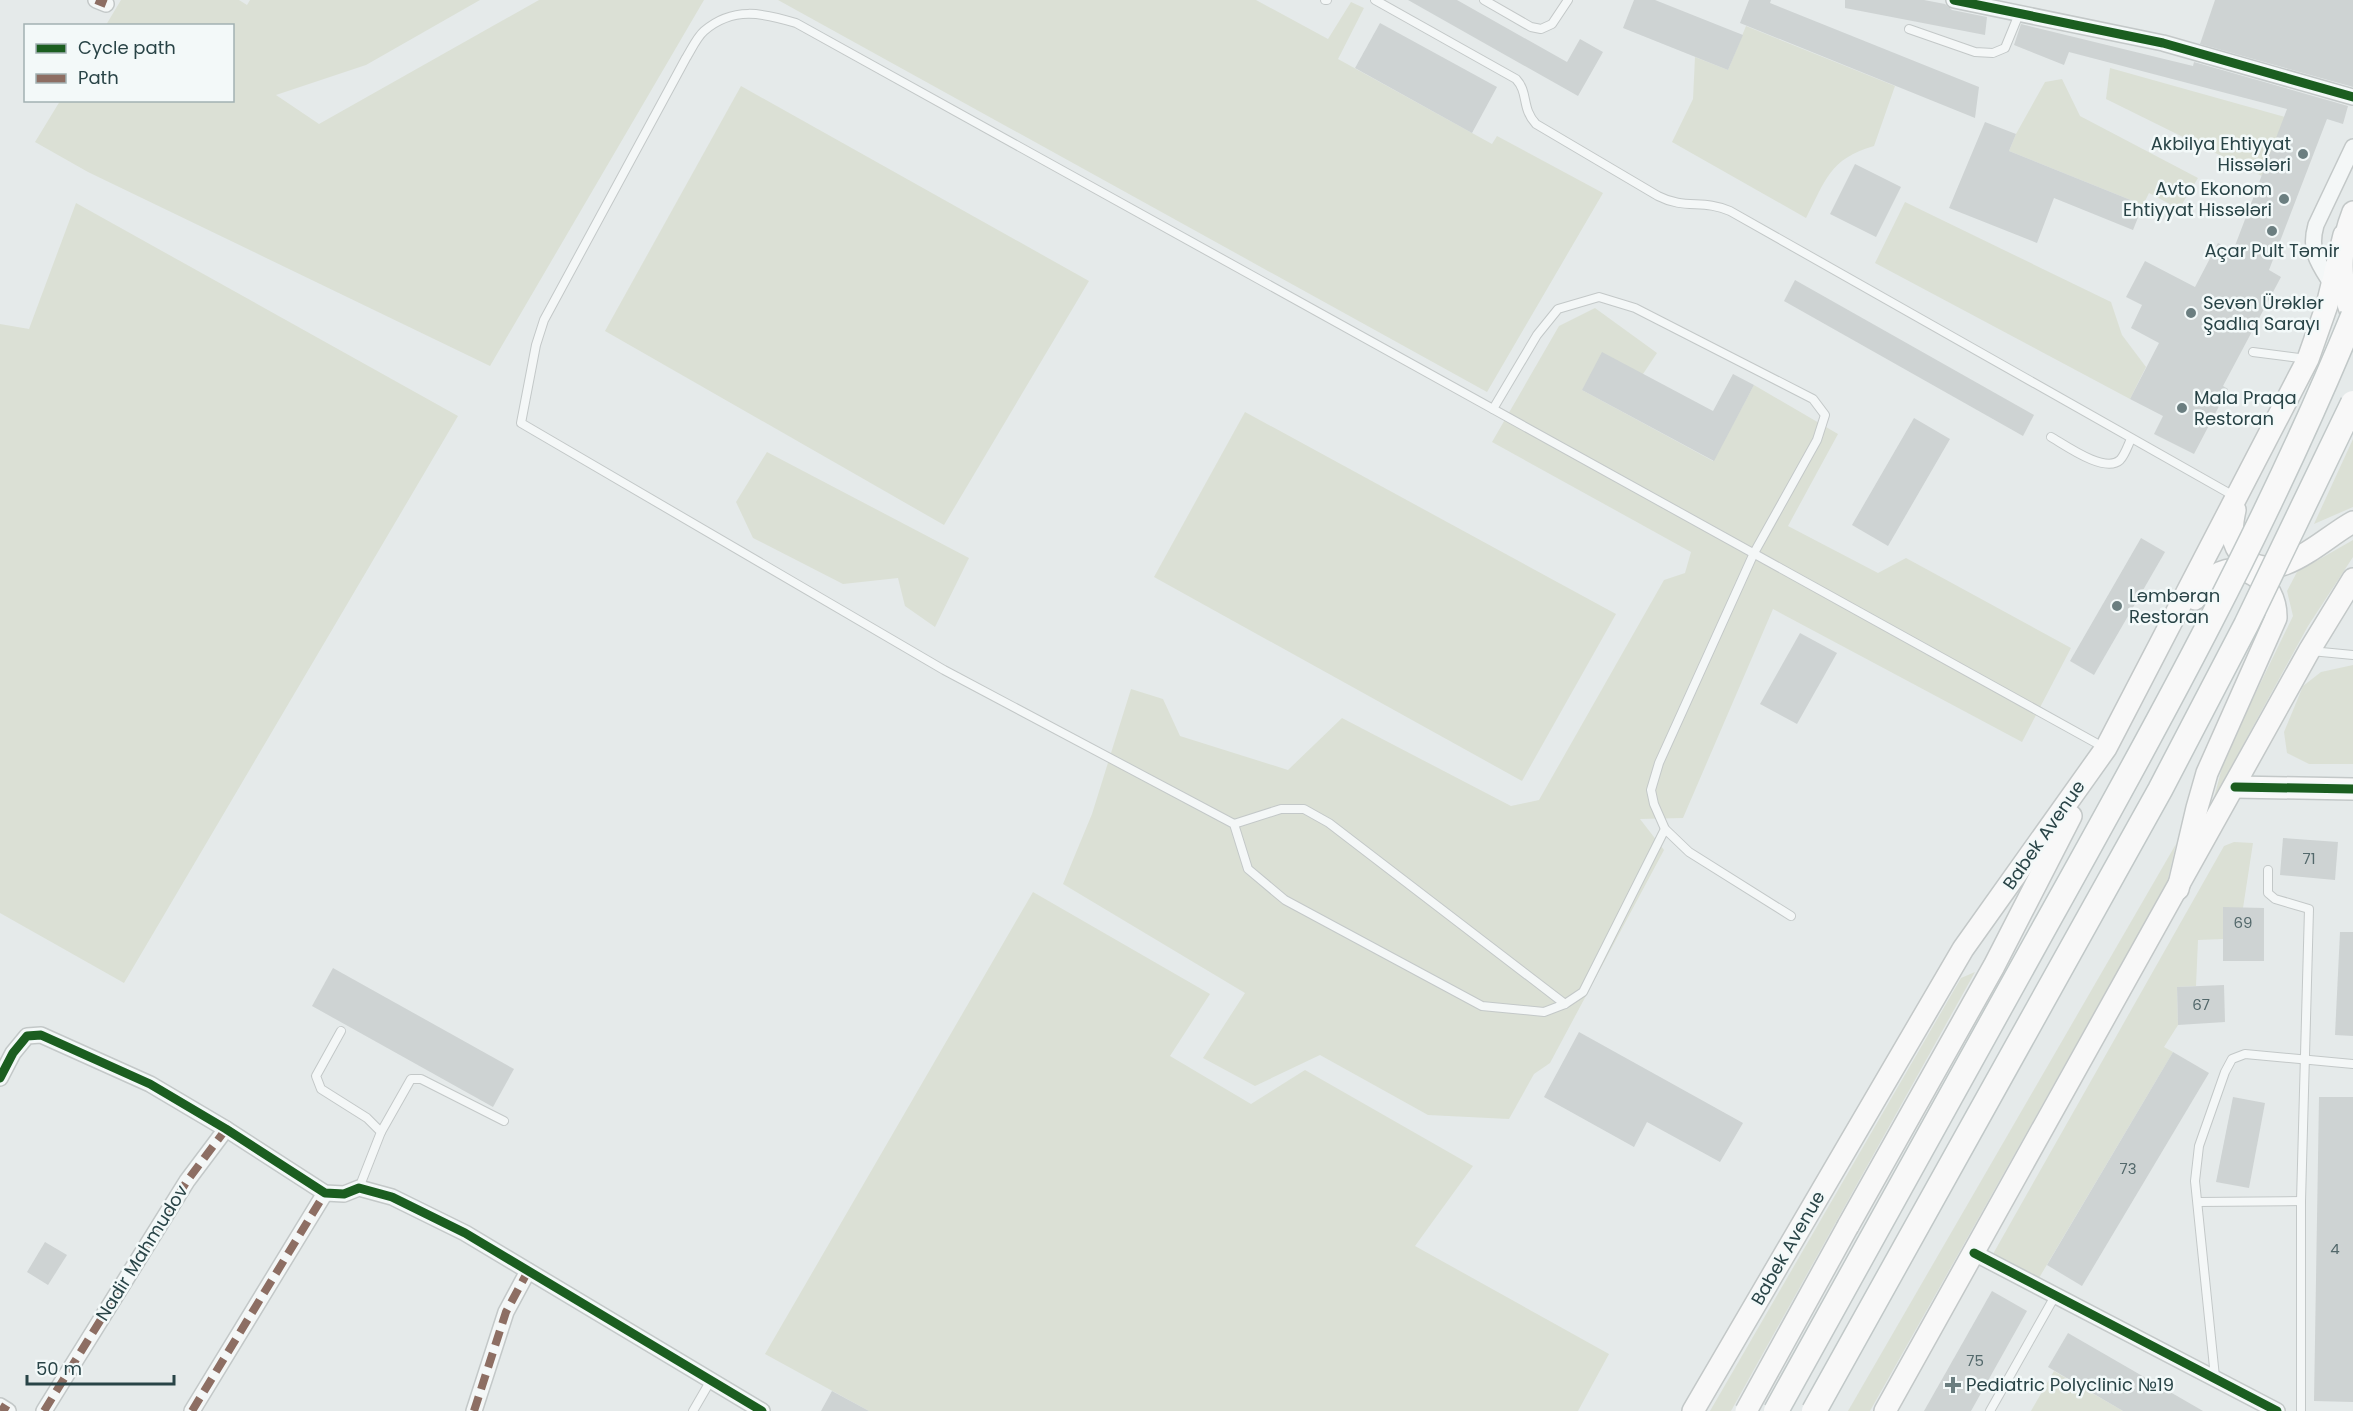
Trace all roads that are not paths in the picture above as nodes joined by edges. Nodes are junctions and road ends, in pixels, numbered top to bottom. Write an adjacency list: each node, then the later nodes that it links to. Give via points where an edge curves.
1 (1375, 0): 18 (lane, via 1516,79 1523,86 1527,115 1536,124 1658,196 1672,203 1717,205 1730,211)
2 (1484, 0): 3 (lane, via 1531,27 1542,29 1552,24)
3 (1568, 0)
4 (1954, 0): 5 (street)
5 (2019, 14): 6 (lane, via 2005,48 1993,53 1975,52); 7 (street, via 2163,43)
6 (1909, 29)
7 (2353, 97)
8 (2353, 147): 11 (street, via 2313,237 2314,253)
9 (2353, 212): 10 (main road)
10 (2344, 235): 11 (main road, Babek Avenue); 12 (main road, via 2342,285)
11 (2332, 285): 12 (street); 14 (main road, Babek Avenue)
12 (2353, 318): 59 (main road, bridge, via 2317,404 2216,612 2124,786)
13 (2253, 352): 14 (lane)
14 (2308, 359): 19 (main road, Babek Avenue)
15 (2353, 403): 60 (main road, bridge, via 2246,625 2160,790)
16 (1493, 409): 21 (lane); 21 (lane, via 1537,335 1558,309 1599,297 1635,308 1814,399 1825,415 1817,440); 28 (lane, via 796,23 766,13 730,15 703,31 697,40 544,320 521,423 945,670)
17 (2051, 437): 18 (lane, via 2109,465 2119,460)
18 (2132, 439): 19 (lane)
19 (2237, 498): 20 (main road, via 2232,540 2244,558 2259,567 2287,564); 25 (main road, Babek Avenue)
20 (2353, 522)
21 (1754, 553): 25 (lane); 29 (lane, via 1659,763 1651,790)
22 (2353, 579): 23 (main road)
23 (2309, 651): 24 (lane); 26 (main road)
24 (2353, 655)
25 (2106, 748): 31 (main road, via 2208,580 2228,570 2240,570 2265,582 2277,607 2276,618 2207,773); 57 (main road, Babek Avenue, via 1964,949); 58 (main road, bridge, via 1994,966)
26 (2235, 787): 27 (main road); 31 (main road)
27 (2353, 789)
28 (1234, 824): 33 (lane, via 1281,809 1304,809 1329,823); 33 (lane, via 1248,869 1286,900 1482,1006 1544,1012)
29 (1665, 829): 32 (lane, via 1689,852); 33 (lane, via 1583,992)
30 (2268, 870): 35 (lane, via 2268,893 2308,909)
31 (2178, 889): 45 (main road)
32 (1791, 916)
33 (1565, 1004)
34 (341, 1030): 40 (lane, via 316,1076 321,1089 368,1118)
35 (2305, 1060): 36 (lane); 43 (lane); 44 (lane, via 2245,1054 2232,1059 2199,1146 2195,1181)
36 (2353, 1064)
37 (0, 1078): 39 (street, via 27,1035 41,1035 150,1083)
38 (504, 1121): 40 (lane, via 421,1079 411,1079)
39 (226, 1129): 42 (street); 53 (street, Nadir Mahmudov, via 186,1181)
40 (381, 1132): 41 (lane)
41 (359, 1188): 42 (street, via 344,1194); 46 (street, via 392,1197 465,1233)
42 (325, 1193): 54 (street)
43 (2301, 1201): 44 (lane); 64 (lane)
44 (2198, 1202): 48 (lane)
45 (1974, 1253): 47 (street); 61 (main road)
46 (528, 1271): 49 (street); 55 (street, via 506,1312)
47 (2055, 1296): 48 (street); 62 (lane)
48 (2215, 1379): 63 (street)
49 (711, 1380): 51 (street); 56 (lane)
50 (0, 1406): 52 (street)
51 (760, 1410)
52 (8, 1411)
53 (44, 1411)
54 (192, 1411)
55 (474, 1411)
56 (693, 1411)
57 (1694, 1411)
58 (1746, 1411)
59 (1776, 1411)
60 (1814, 1411)
61 (1885, 1411)
62 (1990, 1411)
63 (2277, 1411)
64 (2301, 1411)

